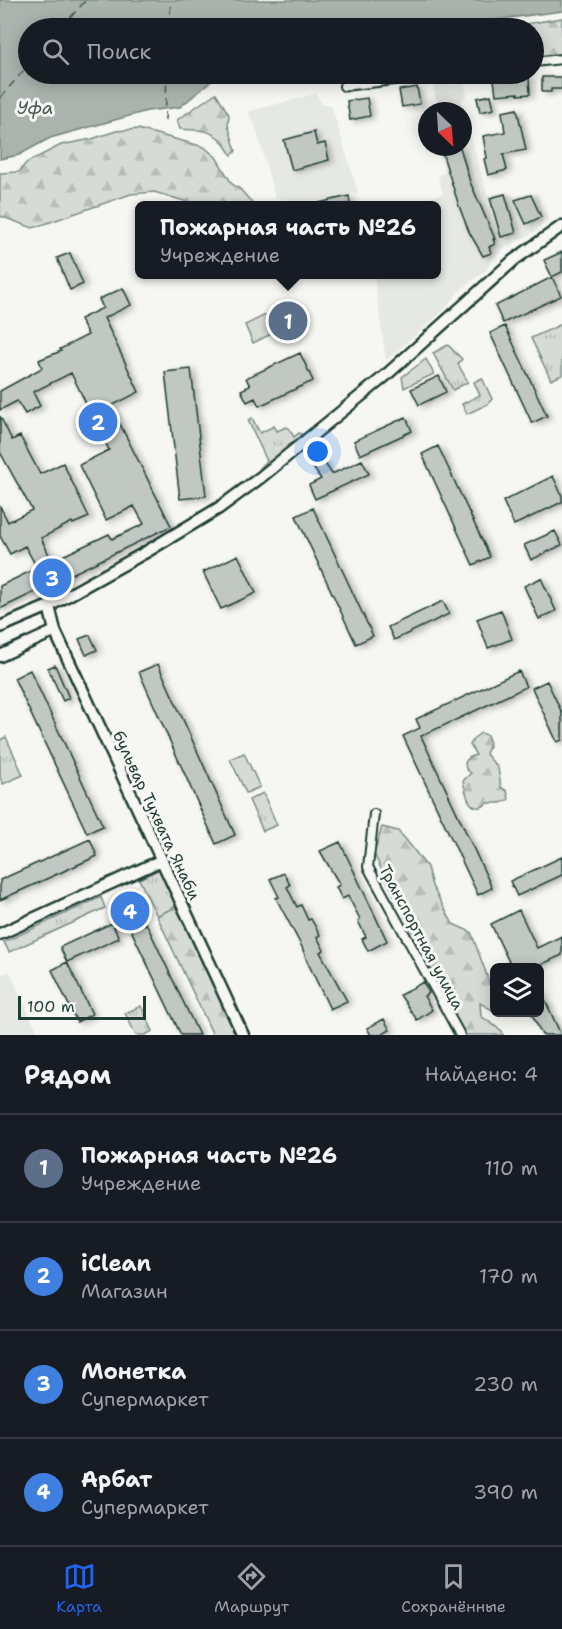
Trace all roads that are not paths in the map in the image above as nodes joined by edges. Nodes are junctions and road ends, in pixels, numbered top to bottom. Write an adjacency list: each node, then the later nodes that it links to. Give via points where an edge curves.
1 (562, 59): 2 (street)
2 (544, 61)
3 (361, 84): 4 (street)
4 (344, 86)
5 (562, 226): 6 (street, via 514,260 384,376 253,483 203,518)
6 (49, 606): 7 (street); 8 (street, бульвар Тухвата Янаби)
7 (0, 627)
8 (55, 631): 9 (street); 11 (street, бульвар Тухвата Янаби)
9 (0, 656)
10 (374, 814): 14 (street, Транспортная улица, via 368,867)
11 (162, 860): 12 (street); 13 (street, бульвар Тухвата Янаби)
12 (0, 934)
13 (243, 1035)
14 (460, 1035)

